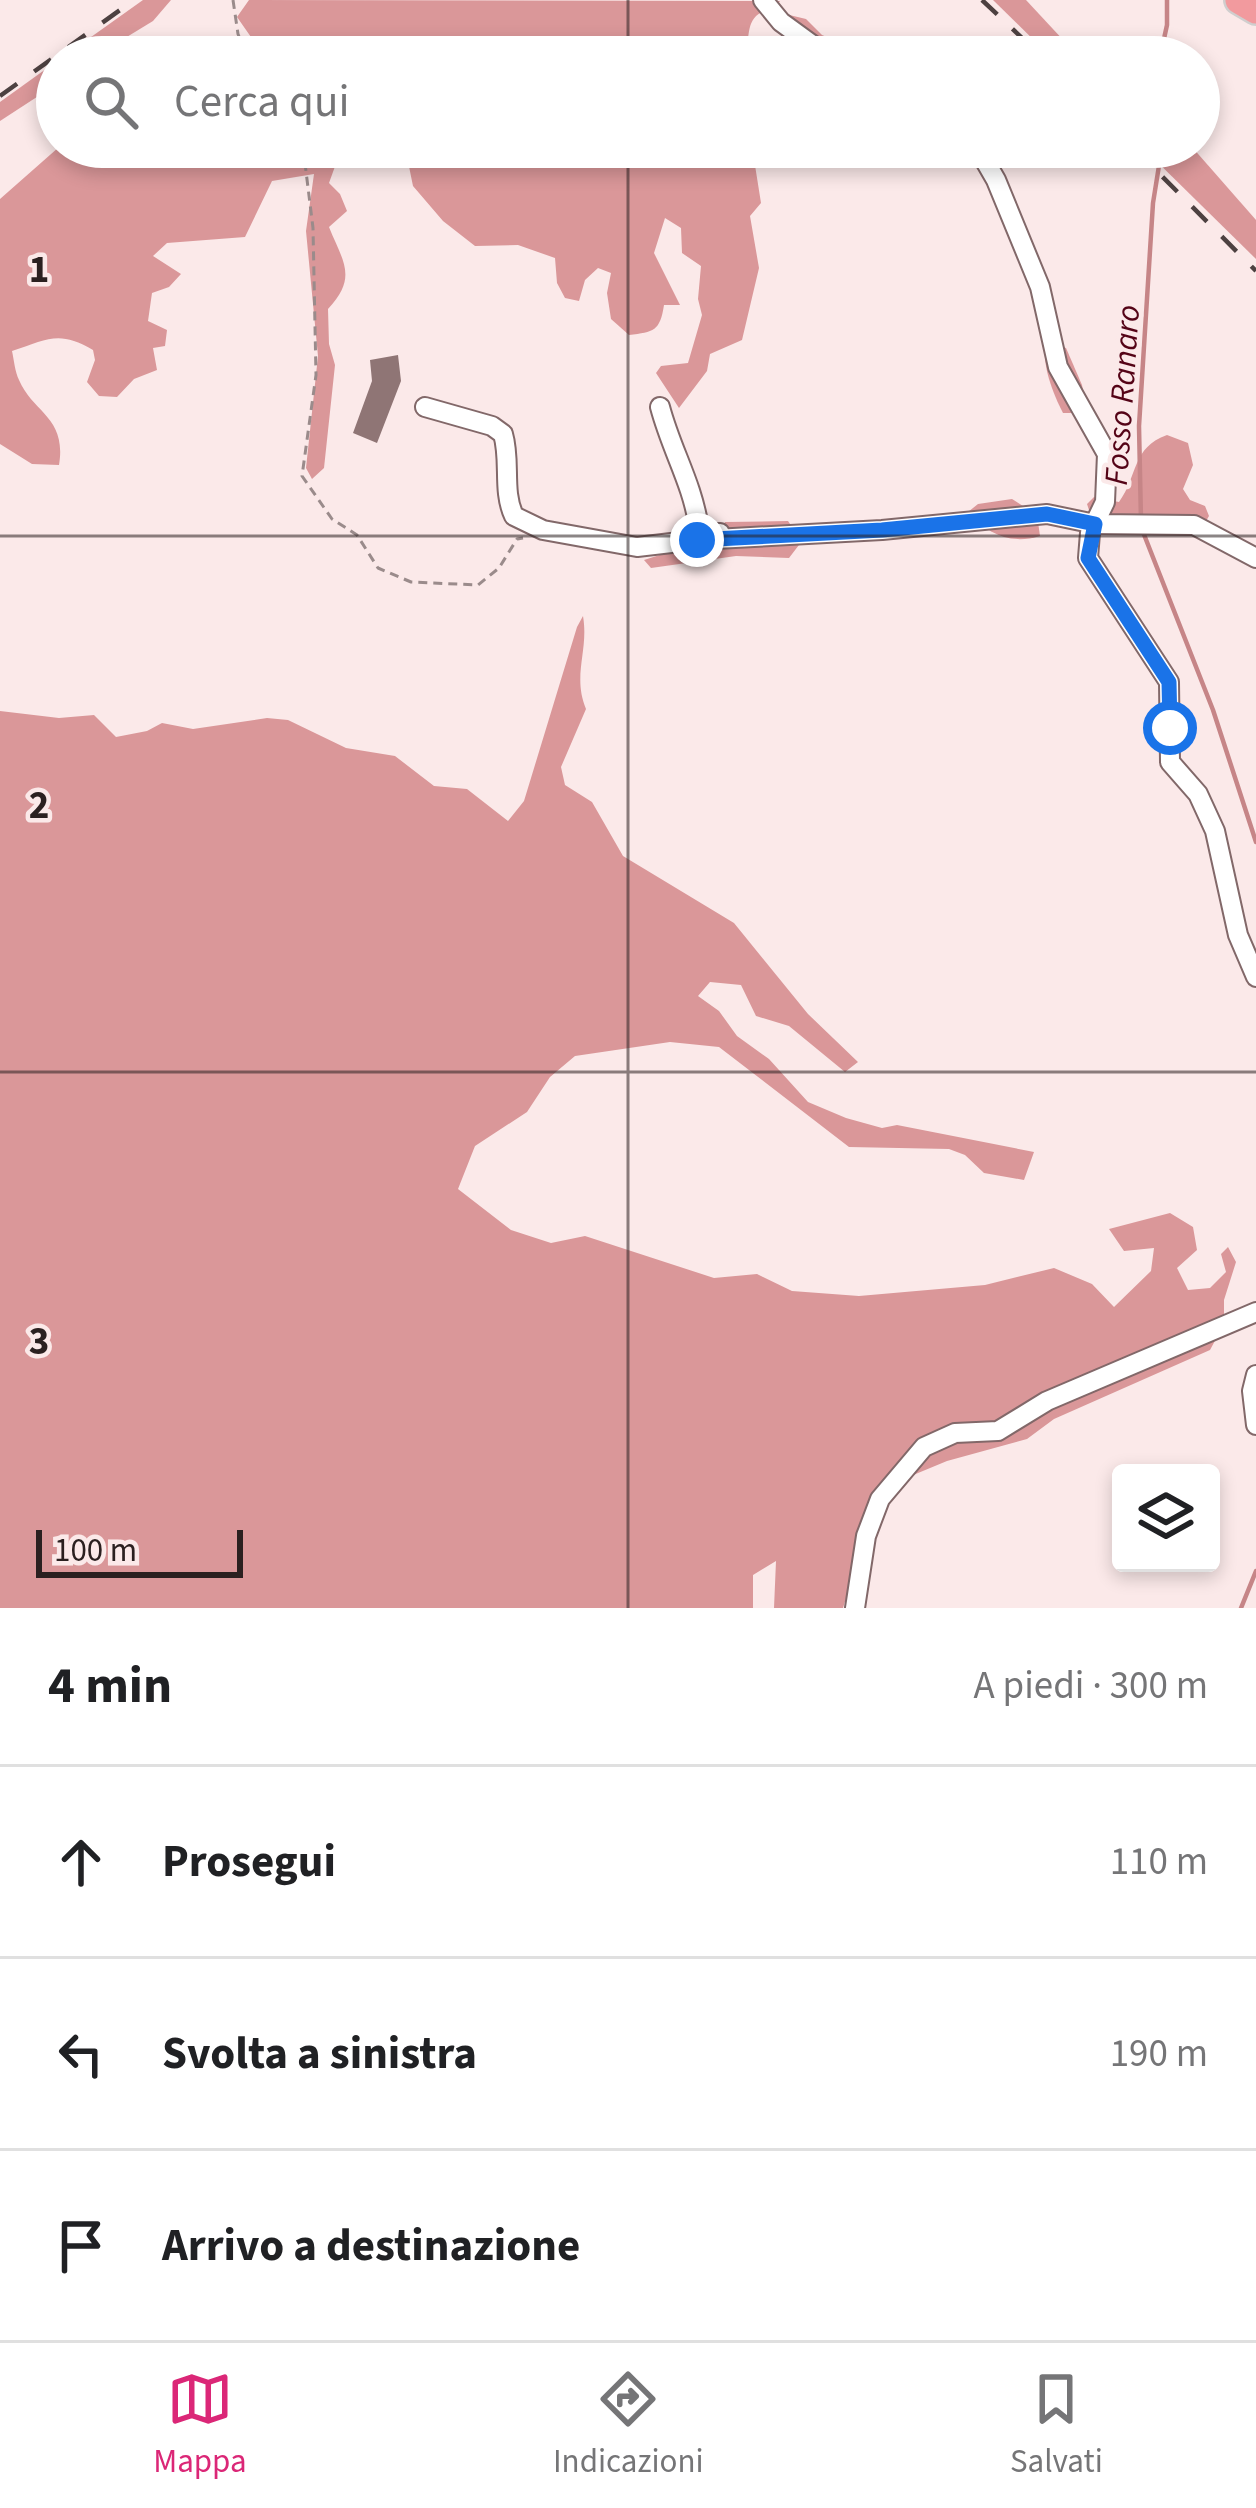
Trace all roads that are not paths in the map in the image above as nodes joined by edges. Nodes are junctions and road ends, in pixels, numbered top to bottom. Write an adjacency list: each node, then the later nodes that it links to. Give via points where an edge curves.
1 (763, 0): 4 (street)
2 (1239, 0): 3 (highway)
3 (1256, 10)
4 (800, 36)
5 (989, 168): 8 (street, via 1040,287 1058,367 1107,454 1105,502)
6 (425, 407): 9 (street, via 503,434 511,511 525,523 637,547)
7 (661, 407): 9 (street, via 699,528)
8 (1095, 524): 9 (street, via 1047,514); 10 (street, via 1194,525); 11 (street, via 1088,558 1169,682 1171,762 1210,819)
9 (744, 538)
10 (1256, 558)
11 (1256, 977)
12 (1256, 1312): 15 (street, via 1047,1401 998,1431 956,1432 924,1447 880,1498)
13 (1256, 1375): 14 (street)
14 (1256, 1425)
15 (855, 1608)

